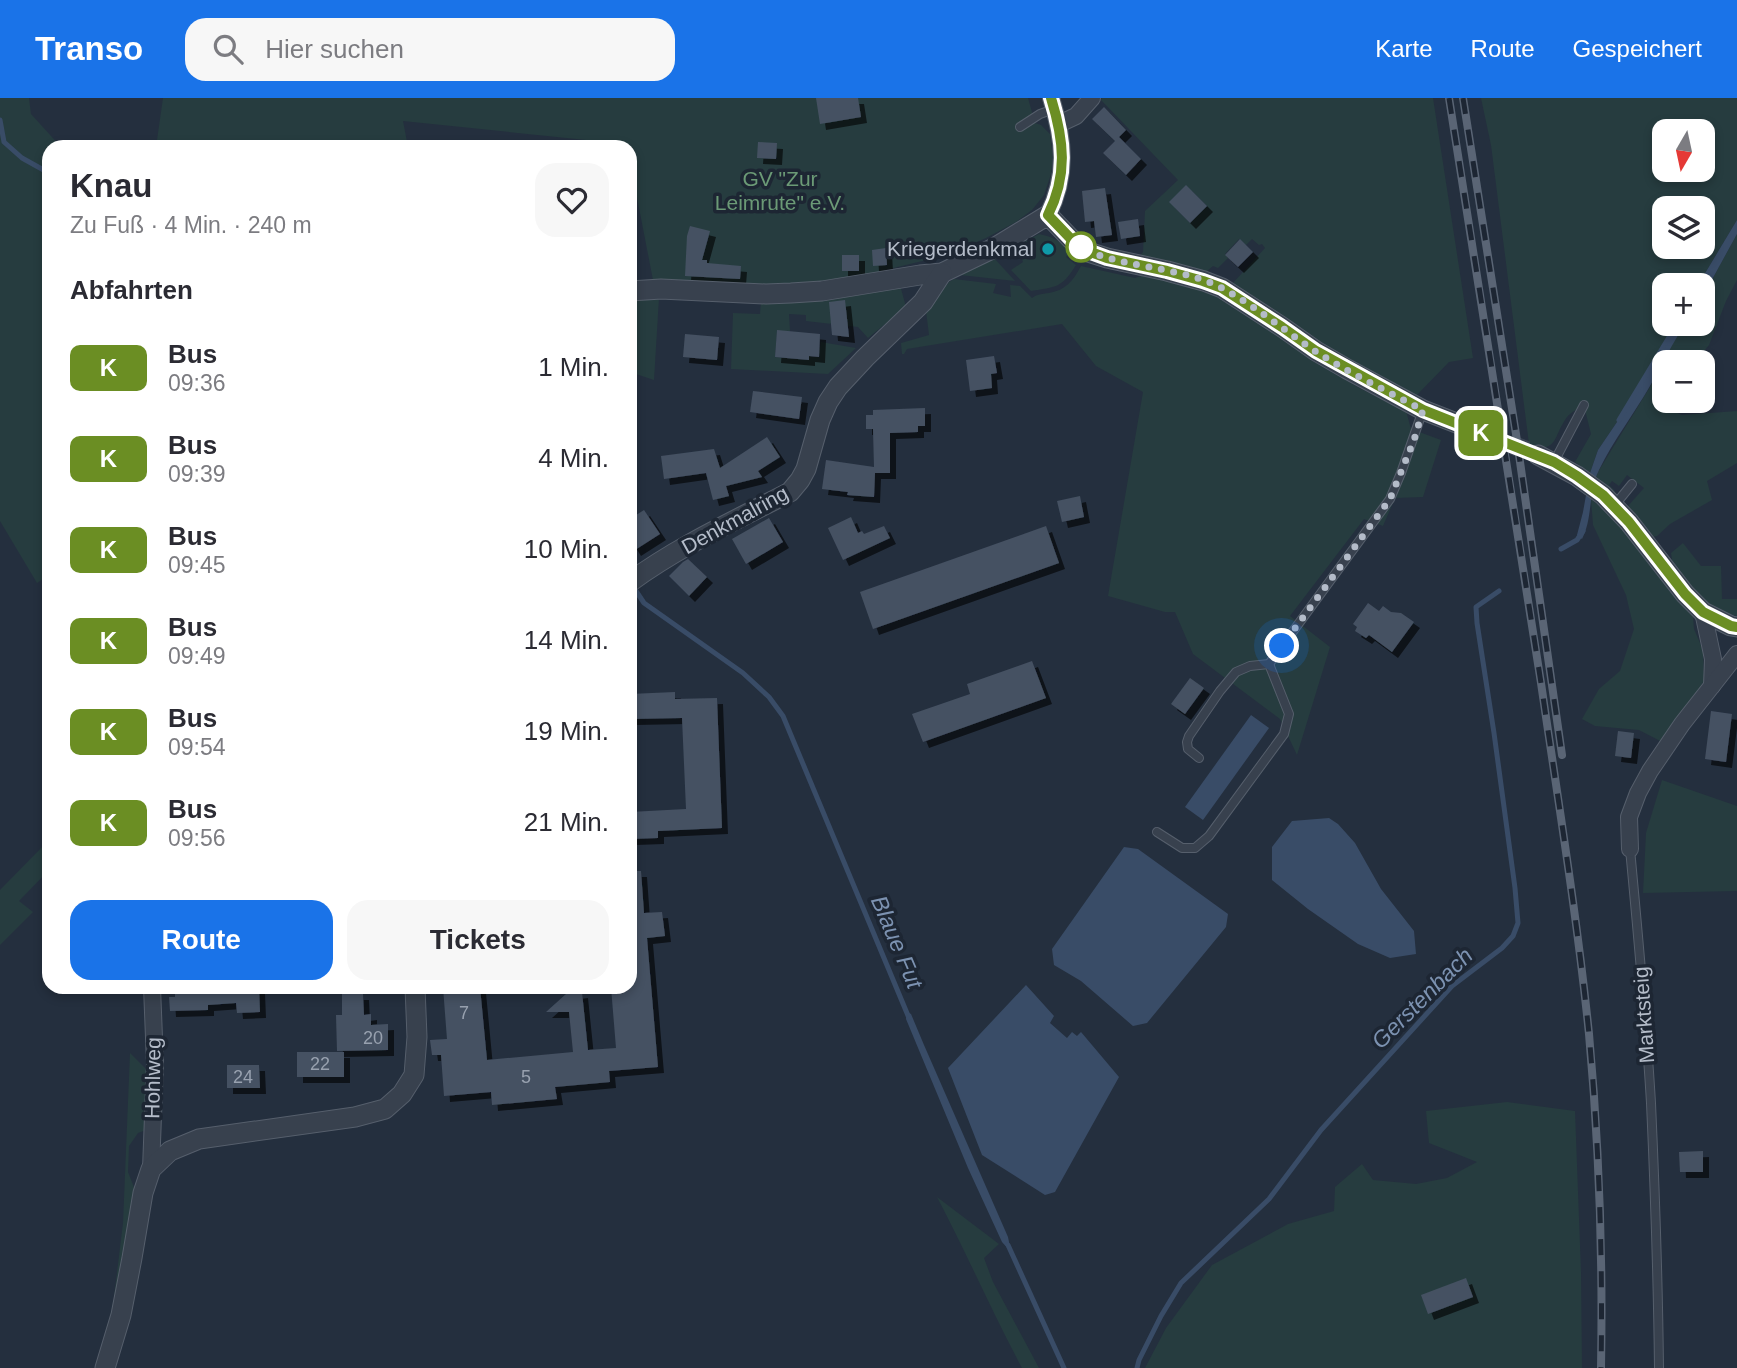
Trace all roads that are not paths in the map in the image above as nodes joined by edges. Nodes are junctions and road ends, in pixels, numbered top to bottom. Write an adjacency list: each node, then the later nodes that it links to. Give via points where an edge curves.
1 (1092, 98): 2 (street, via 1076,116)
2 (1055, 110): 3 (lane); 4 (street, via 1062,149 1061,178)
3 (1020, 127)
4 (1048, 215): 5 (street); 8 (street, via 1088,251 1222,288 1316,351)
5 (942, 273): 6 (street, via 791,293); 13 (street, Denkmalring, via 923,302 838,387 820,420 806,468 790,492)
6 (637, 291)
7 (1584, 405): 10 (lane)
8 (1423, 410): 9 (street); 17 (lane, via 1390,499)
9 (1482, 433)
10 (1546, 458): 12 (street)
11 (1632, 484): 12 (lane)
12 (1609, 501): 14 (street)
13 (637, 577)
14 (1703, 612): 15 (street); 18 (street, via 1713,659)
15 (1737, 627)
16 (1737, 654): 18 (street, Marktsteig)
17 (1269, 664): 19 (lane, via 1236,672 1220,691 1187,742); 20 (lane, via 1289,714 1284,734 1209,836 1195,848 1182,848)
18 (1712, 686): 21 (street, Marktsteig, via 1638,793 1629,817)
19 (1199, 758)
20 (1157, 832)
21 (1630, 849): 26 (lane, Marktsteig, via 1651,1113)
22 (152, 994): 24 (street, Hohlweg)
23 (415, 994): 24 (street, via 414,1075 402,1094 384,1109 199,1139 170,1151)
24 (151, 1169): 25 (street, via 121,1315)
25 (105, 1368)
26 (1659, 1368)

